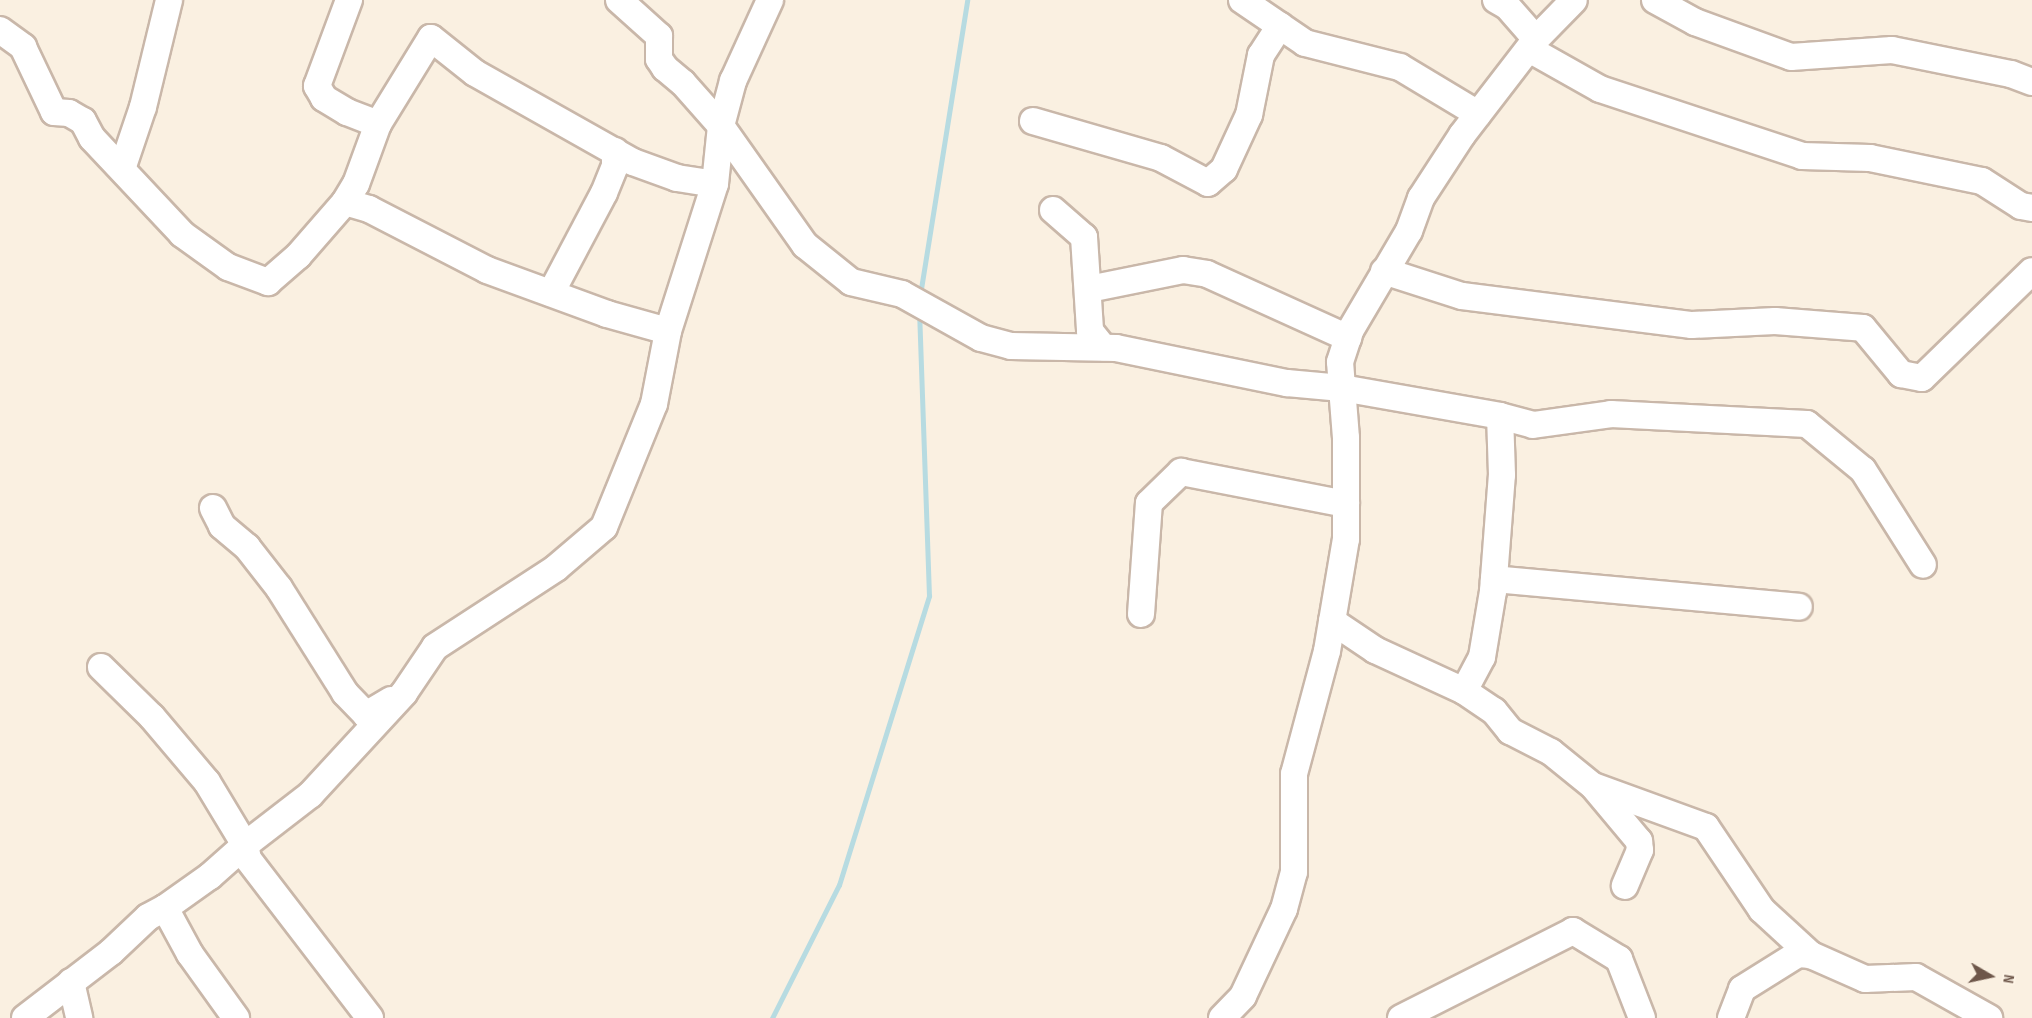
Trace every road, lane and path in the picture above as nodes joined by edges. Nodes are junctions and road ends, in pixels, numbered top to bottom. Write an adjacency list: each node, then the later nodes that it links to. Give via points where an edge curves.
1 (169, 0): 18 (street, via 143,107)
2 (349, 0): 15 (street, via 316,86 324,98 340,108)
3 (619, 0): 16 (street, via 659,36 659,59 665,68)
4 (770, 0): 16 (street, via 733,81)
5 (1242, 0): 9 (street)
6 (1496, 0): 11 (street, via 1507,6)
7 (1574, 0): 11 (street)
8 (1655, 0): 12 (street, via 1695,22 1791,57 1892,50 2011,74)
9 (1280, 26): 13 (street, via 1305,44 1400,67); 14 (street, via 1261,55 1244,126 1224,169 1208,183 1161,158)
10 (0, 30): 18 (street, via 23,47 54,112 69,113 83,121 92,138)
11 (1533, 44): 13 (street); 21 (street, via 1600,89 1802,156 1870,158 1982,181 2021,206)
12 (2032, 82)
13 (1478, 114): 23 (street, via 1421,198 1410,231)
14 (1033, 121)
15 (378, 124): 17 (street, via 431,38 474,73); 20 (street, via 356,184)
16 (721, 126): 19 (street); 29 (street, via 805,245 851,282 902,294 981,338 1011,346)
17 (615, 152): 19 (street, via 677,178); 26 (street, via 615,166 604,193)
18 (122, 169): 20 (street, via 182,234 228,267 268,282 298,256)
19 (715, 183): 27 (street)
20 (345, 202): 26 (street, via 369,209 487,270)
21 (2032, 208)
22 (1053, 210): 25 (street, via 1084,237)
23 (1384, 271): 24 (street, via 1462,296 1692,325 1775,321 1863,328 1901,374 1922,378); 28 (street)
24 (2032, 271)
25 (1089, 289): 28 (street, via 1183,270 1207,274); 29 (street, via 1090,331)
26 (550, 292): 27 (street)
27 (668, 331): 41 (street, via 654,404 604,527 556,568 435,647)
28 (1348, 338): 30 (street, via 1340,362)
29 (1103, 347): 30 (street, via 1287,383)
30 (1342, 388): 31 (street); 32 (street)
31 (1500, 416): 34 (street, via 1533,425 1611,414 1807,424 1863,470); 35 (street, via 1502,475)
32 (1346, 504): 37 (street, via 1181,472 1149,503); 38 (street, via 1346,538)
33 (213, 508): 41 (street, via 222,526 247,547 279,588 345,693 366,715)
34 (1923, 565)
35 (1494, 579): 36 (street); 40 (street, via 1482,657)
36 (1799, 607)
37 (1142, 614)
38 (1332, 621): 40 (street, via 1375,650); 52 (street, via 1294,774 1294,872 1284,909 1243,996)
39 (101, 667): 43 (street, via 152,717 207,782)
40 (1464, 691): 42 (street, via 1494,711 1510,731 1551,752)
41 (404, 693): 43 (street, via 310,795)
42 (1593, 786): 44 (street, via 1640,841); 46 (street, via 1706,827 1762,910)
43 (245, 845): 45 (street); 51 (street, via 248,859)
44 (1625, 886)
45 (165, 908): 47 (street, via 148,917); 50 (street, via 190,954)
46 (1811, 955): 55 (street, via 1798,954 1742,989); 56 (street, via 1865,979 1916,977)
47 (71, 982): 48 (street); 49 (street)
48 (25, 1018)
49 (79, 1018)
50 (236, 1018)
51 (370, 1018)
52 (1222, 1018)
53 (1401, 1018): 54 (street, via 1573,931 1619,959)
54 (1642, 1018)
55 (1731, 1018)
56 (1989, 1018)

